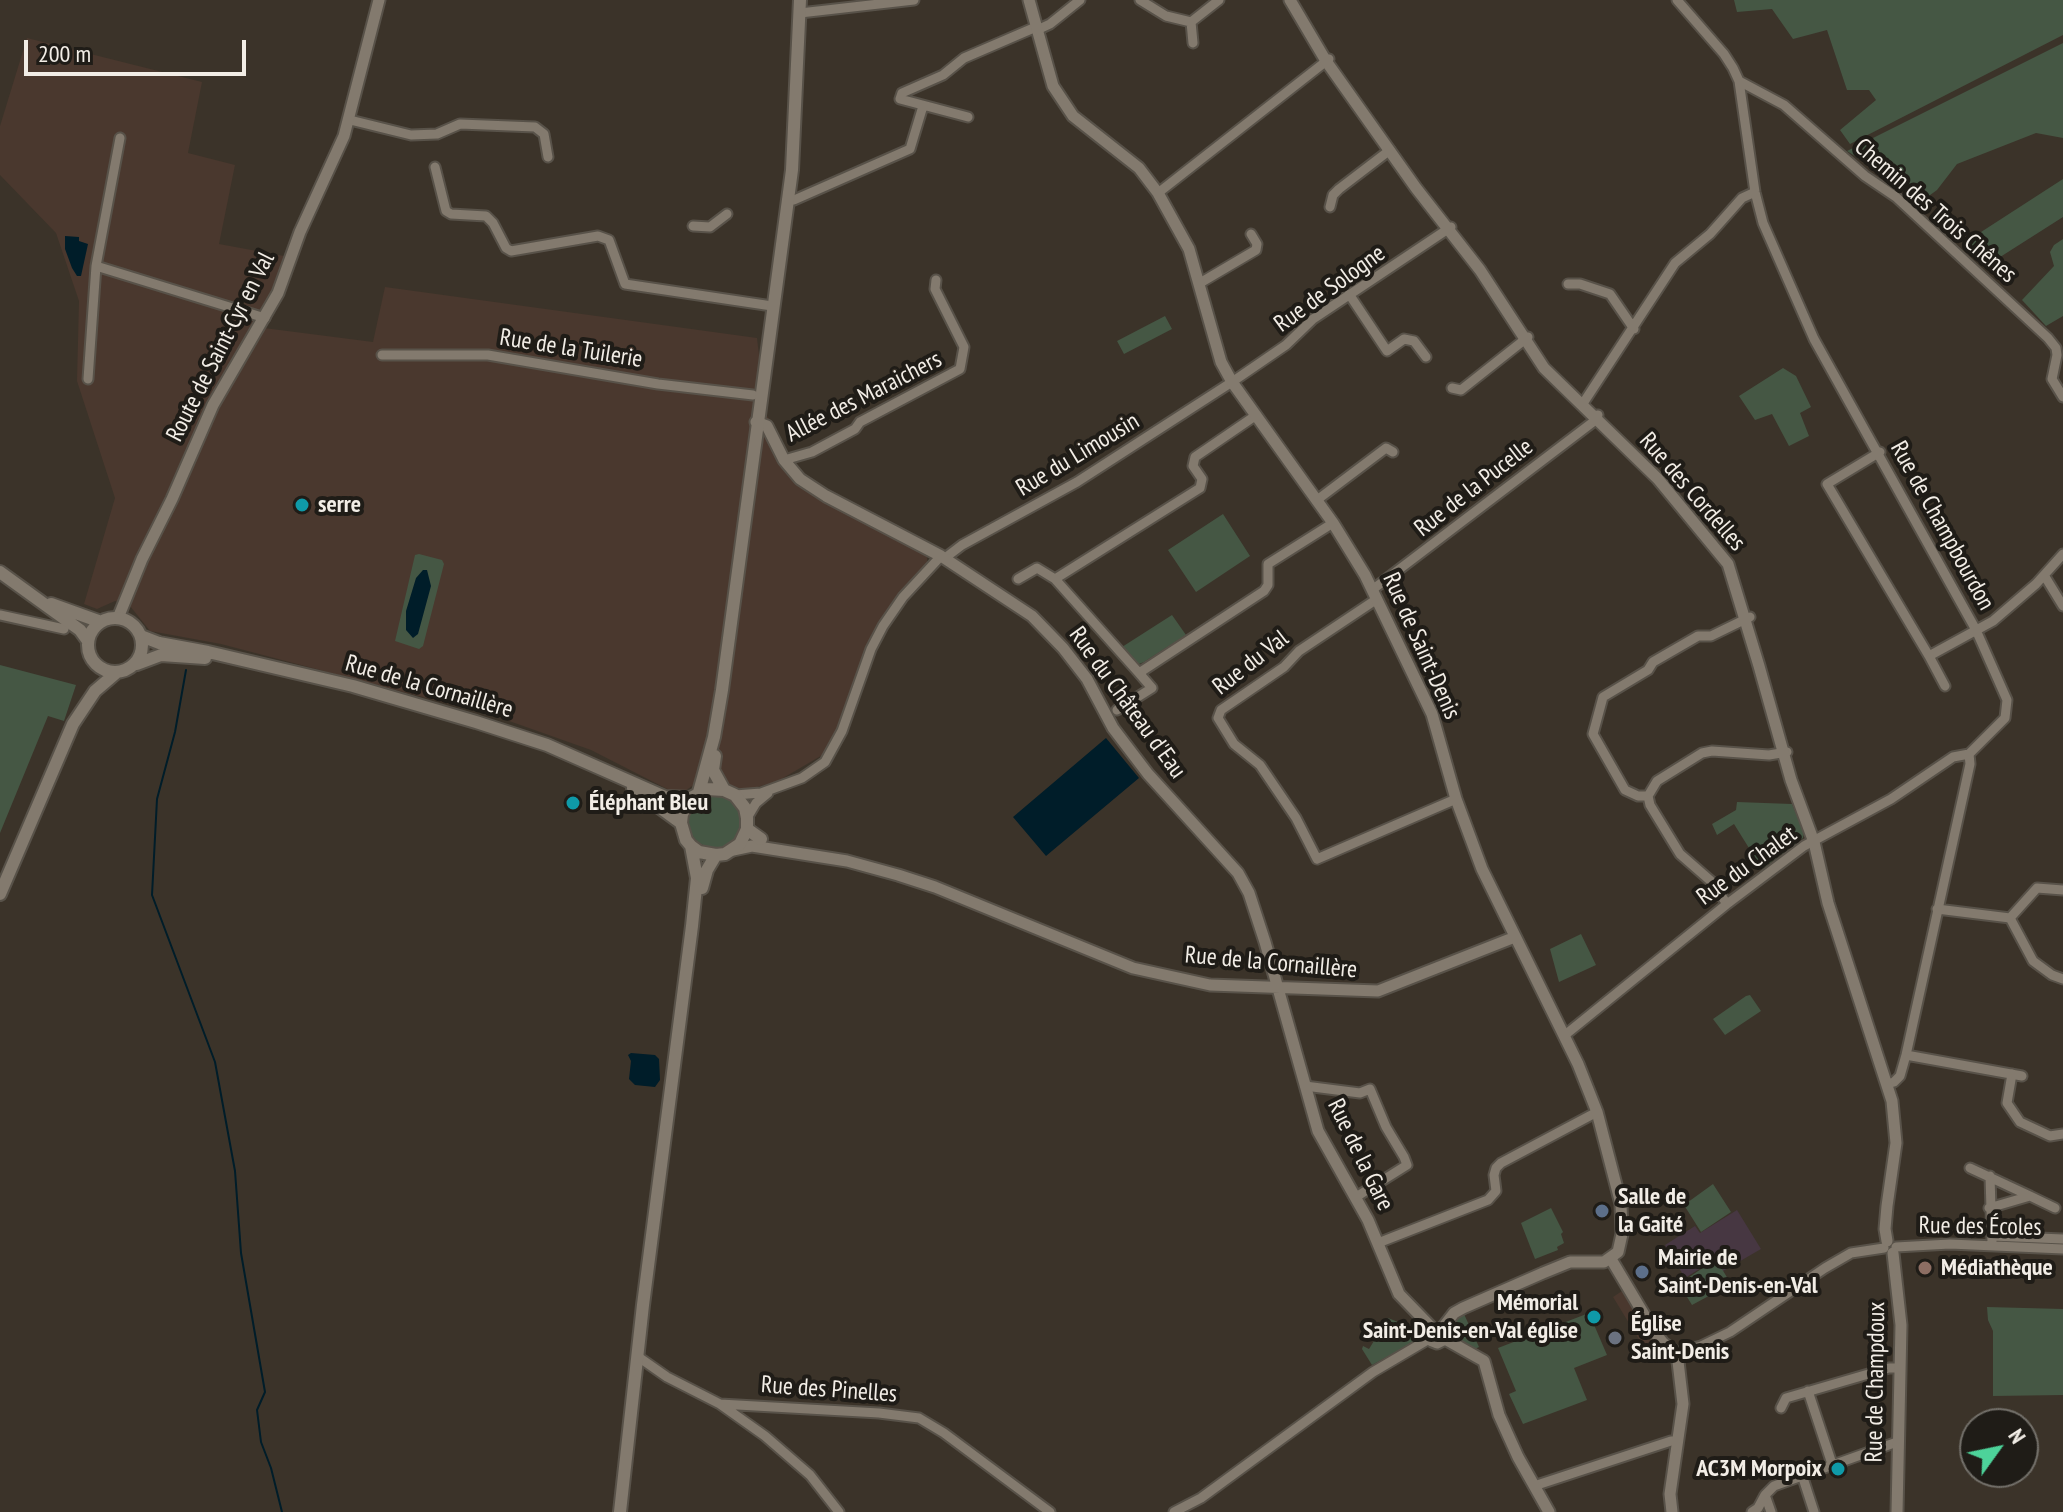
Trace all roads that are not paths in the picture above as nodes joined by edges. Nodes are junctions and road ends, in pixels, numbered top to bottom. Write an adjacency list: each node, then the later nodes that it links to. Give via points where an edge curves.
1 (379, 0): 20 (street, Route de Saint-Cyr en Val)
2 (914, 0): 9 (street)
3 (1029, 0): 13 (street, Rue de Saint-Denis)
4 (1080, 0): 13 (street)
5 (1140, 0): 12 (street, via 1166,16)
6 (1219, 0): 12 (street)
7 (1290, 0): 15 (street, Rue des Cordelles)
8 (1677, 0): 16 (street, Rue de Champbourdon, via 1724,54)
9 (902, 1): 10 (street)
10 (856, 3): 11 (street)
11 (800, 6): 27 (main road)
12 (1191, 22): 14 (street)
13 (1036, 29): 17 (street, via 964,58); 26 (street, Rue de Saint-Denis, via 1053,86 1073,116 1139,168)
14 (1193, 43)
15 (1328, 60): 22 (street, Rue des Cordelles); 26 (street)
16 (1739, 81): 25 (street, Rue de Champbourdon); 48 (street, Chemin des Trois Chênes, via 1784,105 1896,197 2048,338 2057,355 2052,379)
17 (918, 86): 18 (street); 18 (street, via 900,99)
18 (924, 106): 19 (street); 27 (street, via 910,149)
19 (968, 117)
20 (350, 120): 23 (street, via 411,135 437,134 466,123 535,127 544,134); 39 (street, Route de Saint-Cyr en Val)
21 (120, 138): 33 (street)
22 (1390, 150): 28 (street, via 1339,189); 31 (street, Rue des Cordelles)
23 (548, 157)
24 (435, 167): 38 (street, via 446,211 486,216 511,251 598,236 609,240 625,284)
25 (1755, 192): 40 (street, via 1742,198 1718,227 1675,263); 54 (street, Rue de Champbourdon, via 1763,223 1814,339)
26 (1158, 193): 35 (street, Rue de Saint-Denis, via 1189,249)
27 (787, 200): 38 (main road)
28 (1330, 207)
29 (727, 214): 30 (street, via 710,227)
30 (693, 226)
31 (1449, 228): 37 (street, Rue de Sologne); 41 (street, Rue des Cordelles)
32 (1251, 234): 35 (street, via 1256,250)
33 (96, 266): 39 (street); 44 (street)
34 (936, 280): 55 (street, Allée des Maraichers, via 935,289 964,347 960,369 812,452)
35 (1200, 283): 45 (street, Rue de Saint-Denis, via 1221,362)
36 (1568, 284): 40 (street, via 1610,294)
37 (1349, 294): 43 (street, via 1387,351 1404,339 1414,341); 45 (street, Rue de Sologne)
38 (772, 306): 52 (main road)
39 (265, 318): 68 (street, Route de Saint-Cyr en Val, via 213,405)
40 (1634, 329): 49 (street)
41 (1527, 338): 46 (street, via 1461,390); 49 (street, Rue des Cordelles, via 1544,368)
42 (382, 355): 47 (street, Rue de la Tuilerie, via 488,355)
43 (1426, 357)
44 (88, 379)
45 (1232, 382): 50 (street, Rue de Saint-Denis); 59 (street, Rue du Limousin, via 1077,482)
46 (1452, 388)
47 (753, 395)
48 (2063, 397)
49 (1582, 405): 51 (street, Rue des Cordelles)
50 (1255, 416): 56 (street, Rue de Saint-Denis); 63 (street, via 1195,457 1200,488)
51 (1597, 417): 64 (street, Rue de la Pucelle); 69 (street, Rue des Cordelles, via 1723,556)
52 (756, 422): 55 (street, Rue du Château d'Eau, via 769,429); 88 (main road, via 714,737)
53 (1393, 452): 56 (street, via 1386,448)
54 (1880, 452): 72 (street, Rue de Champbourdon); 75 (street, via 1827,484)
55 (784, 460): 59 (street, Rue du Château d'Eau, via 800,479 826,496)
56 (1317, 500): 57 (street, Rue de Saint-Denis)
57 (1333, 523): 64 (street, Rue de Saint-Denis); 80 (street, via 1268,564 1264,591)
58 (2063, 554): 61 (street)
59 (943, 557): 87 (street, Rue du Limousin, via 883,626 831,753 809,775); 108 (street, Rue du Château d'Eau, via 1032,616 1063,648 1148,774 1238,873)
60 (0, 572): 65 (main road)
61 (2044, 575): 66 (street); 72 (street)
62 (1018, 579): 63 (street, via 1037,568)
63 (1055, 579): 80 (street)
64 (1374, 594): 91 (street, Rue de Saint-Denis, via 1432,714); 91 (street, Rue du Val, via 1221,710 1218,718 1234,744 1260,765 1317,859)
65 (44, 602): 70 (main road); 74 (main road)
66 (2063, 606)
67 (0, 615): 71 (street)
68 (118, 618): 70 (main road); 73 (main road)
69 (1748, 618): 84 (street, Rue des Cordelles); 90 (street, via 1711,636 1698,636 1603,697 1593,734 1625,790)
70 (101, 622): 74 (main road)
71 (64, 629)
72 (1976, 630): 75 (street); 85 (street, Rue de Champbourdon, via 2008,710)
73 (141, 636): 76 (main road, Rue de la Cornaillère); 77 (main road, via 142,652)
74 (88, 641): 78 (main road)
75 (1929, 656): 81 (street)
76 (223, 657): 77 (main road, Rue de la Cornaillère, via 161,655); 86 (main road, Rue de la Cornaillère, via 353,686 476,722 547,745)
77 (134, 665): 79 (main road)
78 (97, 666): 79 (main road); 82 (main road)
79 (116, 673): 82 (main road)
80 (1139, 673): 83 (street, via 1152,688)
81 (1945, 686)
82 (85, 703): 101 (main road)
83 (1117, 710)
84 (1785, 752): 90 (street, via 1702,753 1657,781); 95 (street, Rue des Cordelles)
85 (1969, 754): 95 (street, Rue du Chalet, via 1953,757); 103 (street)
86 (617, 777): 88 (main road, Rue de la Cornaillère, via 665,797); 92 (main road, Rue de la Cornaillère)
87 (783, 785): 89 (street, via 752,795); 93 (street, via 756,803)
88 (702, 787): 89 (main road); 89 (main road); 92 (main road, via 685,805)
89 (729, 793): 93 (main road, via 745,808)
90 (1648, 796): 102 (street, via 1680,854 1712,882)
91 (1456, 799): 106 (street, Rue de Saint-Denis)
92 (681, 823): 96 (main road)
93 (747, 823): 94 (main road, Rue de la Cornaillère); 97 (main road)
94 (761, 839): 99 (street, Rue de la Cornaillère)
95 (1814, 842): 102 (street, Rue du Chalet); 111 (street, Rue des Cordelles, via 1828,903)
96 (691, 846): 98 (main road); 105 (main road, via 697,878)
97 (733, 850): 98 (main road); 99 (street, Rue de la Cornaillère, via 752,846)
98 (716, 855): 105 (main road)
99 (842, 860): 108 (street, Rue de la Cornaillère, via 935,887 1146,972 1210,985)
100 (2063, 890): 104 (street, via 2037,888)
101 (0, 894)
102 (1727, 904): 109 (street, Rue du Chalet)
103 (1937, 909): 104 (street); 110 (street)
104 (2010, 918): 107 (street, via 2033,961)
105 (692, 926): 132 (main road)
106 (1515, 937): 108 (street, Rue de la Cornaillère, via 1378,991); 109 (street, Rue de Saint-Denis)
107 (2063, 979)
108 (1279, 989): 112 (street, Rue de la Gare)
109 (1565, 1035): 113 (street, Rue de Saint-Denis)
110 (1906, 1055): 111 (street, via 1900,1076); 114 (street, via 2017,1075 2007,1103 2020,1122 2050,1136)
111 (1887, 1084): 124 (street, Rue des Cordelles, via 1896,1143 1886,1218)
112 (1305, 1086): 118 (street, Rue de la Gare, via 1318,1131); 118 (street, via 1360,1093 1370,1089 1407,1165)
113 (1597, 1112): 123 (street, via 1501,1163 1494,1175 1496,1191 1488,1200); 126 (street, Rue de Saint-Denis, via 1623,1217 1620,1248)
114 (2063, 1134)
115 (1970, 1168): 116 (street)
116 (1990, 1176): 117 (street); 119 (street)
117 (2030, 1196): 119 (street); 120 (street)
118 (1356, 1197): 123 (street, Rue de la Gare)
119 (1989, 1208): 122 (street)
120 (2055, 1208)
121 (2063, 1239): 122 (street)
122 (1992, 1240): 124 (street, Rue des Écoles); 125 (street, Rue des Écoles)
123 (1378, 1243): 127 (street, Rue de la Gare, via 1399,1294)
124 (1890, 1247): 131 (street, Rue des Écoles, via 1851,1253 1730,1332); 133 (street, Rue de Champdoux, via 1901,1304)
125 (2063, 1249)
126 (1611, 1259): 128 (street, via 1562,1265 1473,1302); 131 (street, via 1655,1333)
127 (1430, 1326): 128 (street); 129 (street)
128 (1444, 1326): 130 (street)
129 (1429, 1339): 130 (street); 146 (street, via 1373,1372 1201,1498)
130 (1445, 1339): 141 (street, via 1484,1361 1499,1415)
131 (1677, 1353): 137 (street, via 1683,1404)
132 (637, 1356): 135 (street); 143 (main road)
133 (1899, 1368): 134 (street); 138 (street, Rue de Champdoux)
134 (1808, 1391): 136 (street, via 1786,1398); 139 (street)
135 (720, 1404): 144 (street, via 810,1475); 145 (street, Rue des Pinelles, via 919,1418)
136 (1781, 1408)
137 (1678, 1441): 141 (street); 148 (street)
138 (1897, 1442): 139 (street); 152 (street, Rue de Champdoux)
139 (1832, 1464): 140 (street)
140 (1802, 1475): 142 (street); 151 (street)
141 (1534, 1486): 147 (street)
142 (1765, 1495): 149 (street); 150 (street)
143 (620, 1512)
144 (839, 1512)
145 (1050, 1512)
146 (1174, 1512)
147 (1549, 1512)
148 (1672, 1512)
149 (1752, 1512)
150 (1771, 1512)
151 (1814, 1512)
152 (1897, 1512)

